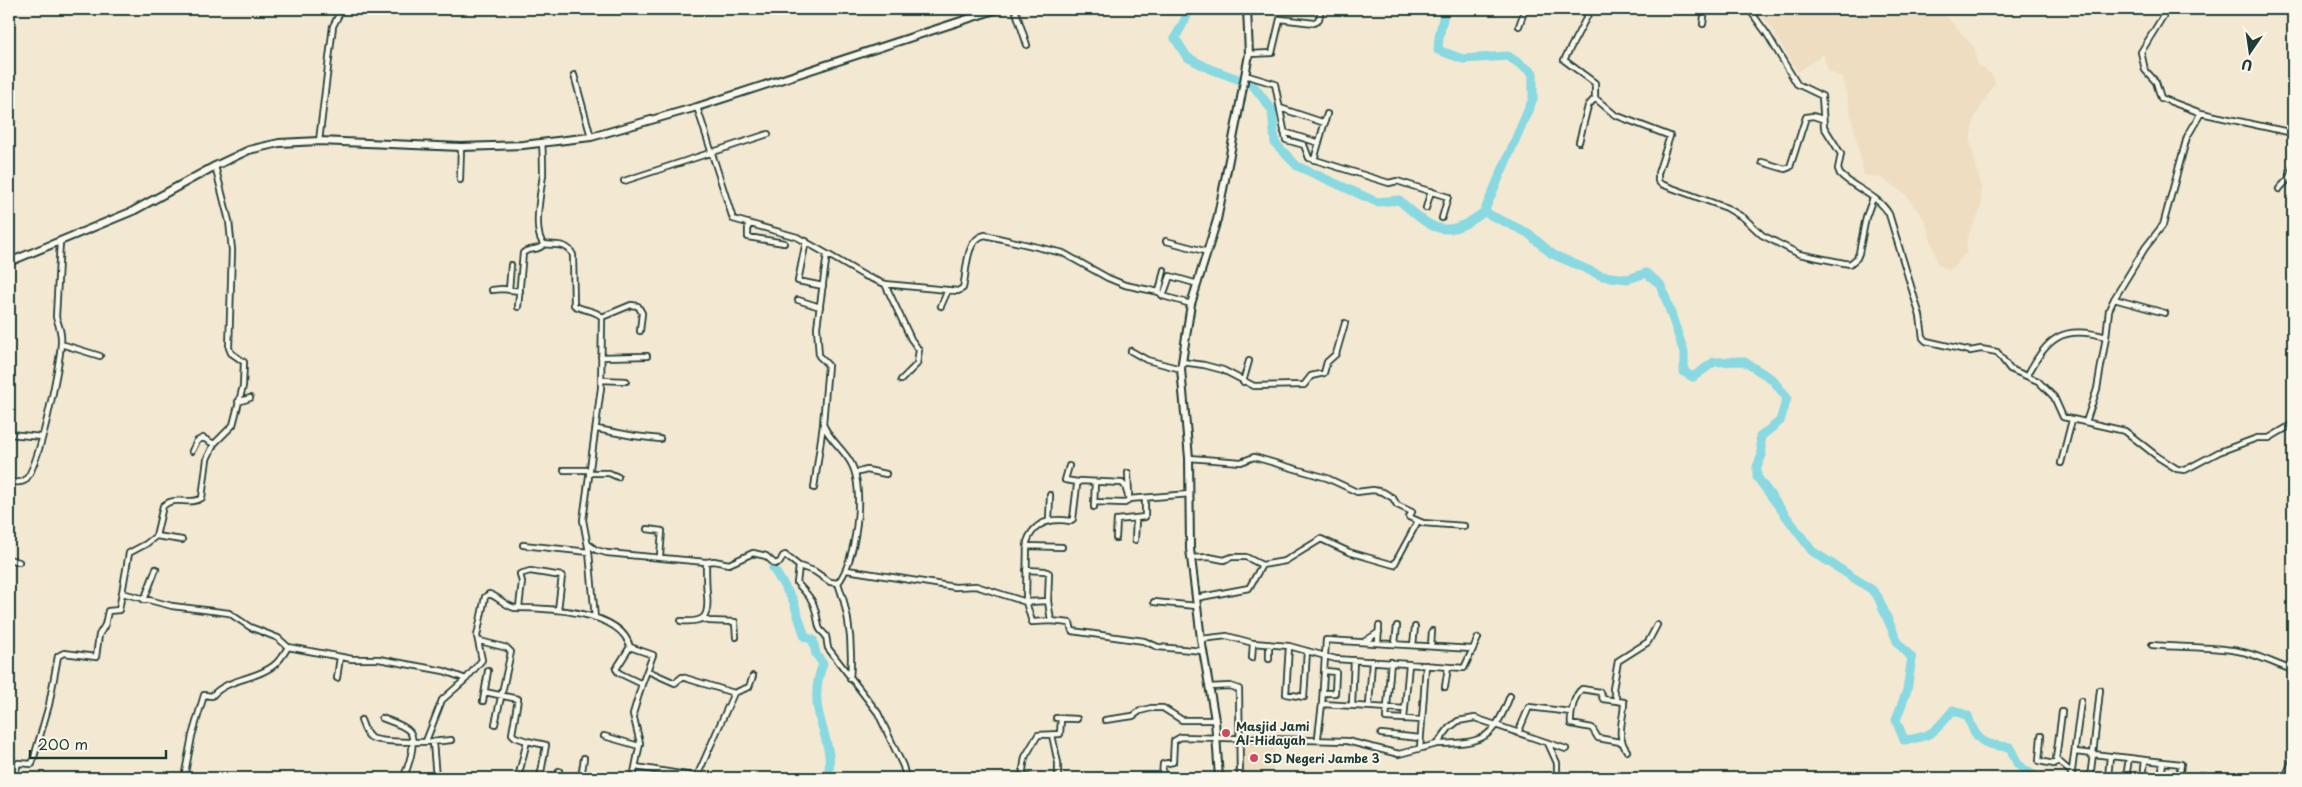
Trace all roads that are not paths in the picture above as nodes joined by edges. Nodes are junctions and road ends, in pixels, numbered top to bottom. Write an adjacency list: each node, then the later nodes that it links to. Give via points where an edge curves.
1 (342, 9): 28 (street, via 333,26)
2 (998, 9): 18 (street)
3 (1015, 9): 13 (street)
4 (1247, 9): 14 (street)
5 (1321, 9): 14 (street, via 1319,19 1314,23 1280,19 1272,54)
6 (1525, 9): 12 (street)
7 (1591, 9): 17 (street, via 1564,60 1595,83)
8 (1705, 9): 11 (street)
9 (1749, 9): 22 (street, via 1797,84 1822,96)
10 (2171, 9): 20 (street, via 2142,48 2141,60 2156,82 2161,98)
11 (1703, 24)
12 (1519, 26)
13 (1027, 45)
14 (1249, 54): 16 (street)
15 (574, 75): 27 (street)
16 (1245, 77): 19 (street, via 1275,84); 51 (street)
17 (1594, 98): 29 (street, via 1588,106); 42 (street, via 1615,115 1670,136 1658,181 1727,208 1762,235 1798,254 1854,262)
18 (697, 107): 27 (street); 33 (street)
19 (1280, 108): 23 (street); 24 (street)
20 (2201, 113): 25 (street); 65 (street, via 2186,137 2163,225)
21 (1327, 114): 23 (street)
22 (1822, 119): 35 (street, via 1806,117 1790,167 1784,169); 42 (street, via 1841,154 1840,174)
23 (1325, 123): 31 (street)
24 (1284, 132): 31 (street); 34 (street, via 1286,140 1304,145 1309,158)
25 (2293, 133)
26 (768, 134): 33 (street)
27 (591, 137): 30 (street)
28 (319, 141): 32 (street); 36 (street, via 279,143 249,150)
29 (1579, 142)
30 (542, 143): 32 (street); 50 (street, via 538,224)
31 (1320, 143): 34 (street)
32 (461, 147): 38 (street)
33 (711, 151): 39 (street); 45 (street, via 731,216)
34 (1314, 160): 41 (street, via 1389,183 1397,181)
35 (1762, 162)
36 (215, 166): 46 (street, via 133,211); 89 (street, via 229,222 232,250 229,348 246,367)
37 (2293, 167): 40 (street, via 2291,176)
38 (460, 180)
39 (624, 180)
40 (2279, 189)
41 (1431, 191): 43 (street); 44 (street, via 1448,196)
42 (1873, 198): 83 (street, via 1889,214 1920,316 1923,338 1970,351 1997,352 2010,370)
43 (1426, 208)
44 (1442, 218)
45 (748, 223): 47 (street); 49 (street, via 748,237)
46 (60, 240): 53 (street); 76 (street, via 56,317)
47 (806, 241): 52 (street); 58 (street, via 798,281)
48 (1166, 241): 51 (street)
49 (784, 243)
50 (544, 244): 62 (street, via 540,249 523,253); 72 (street, via 564,245 570,249 573,254 574,305)
51 (1208, 252): 57 (street)
52 (827, 254): 56 (street); 58 (street)
53 (9, 262)
54 (511, 265): 60 (street)
55 (1164, 270): 63 (street)
56 (885, 284): 61 (street); 85 (street, via 910,338 919,350 917,364)
57 (1198, 284): 64 (street, via 1170,276); 67 (street)
58 (823, 286): 70 (street)
59 (492, 290): 60 (street)
60 (509, 290): 62 (street)
61 (948, 290): 63 (street, via 963,288 972,247 976,239 985,235 1063,253 1125,285); 68 (street)
62 (520, 291): 69 (street)
63 (1158, 292): 64 (street)
64 (1163, 296): 67 (street)
65 (2114, 298): 71 (street); 75 (street)
66 (798, 300): 70 (street)
67 (1191, 304): 82 (street)
68 (941, 306)
69 (518, 307)
70 (820, 307): 92 (street, via 817,327 819,355 828,363 829,374)
71 (2165, 313)
72 (602, 317): 74 (street, via 631,305 638,306 642,313); 80 (street)
73 (1345, 323): 87 (street, via 1336,354 1327,362 1324,373 1311,376 1306,384 1254,386)
74 (640, 331)
75 (2106, 337): 83 (street, via 2059,335 2040,352); 91 (street, via 2097,389)
76 (61, 344): 78 (street); 96 (street)
77 (1131, 351): 82 (street, via 1147,360)
78 (100, 356)
79 (647, 356): 80 (street)
80 (601, 357): 84 (street)
81 (1249, 361): 87 (street)
82 (1182, 365): 87 (street, via 1204,364); 100 (street)
83 (2027, 376): 90 (street, via 2038,381 2054,396 2062,417)
84 (601, 380): 86 (street); 94 (street)
85 (901, 380)
86 (626, 381)
87 (1243, 382)
88 (250, 398): 89 (street)
89 (238, 402): 98 (street, via 233,425)
90 (2072, 420): 91 (street); 101 (street)
91 (2086, 422): 93 (street, via 2125,431 2158,457 2177,469 2185,470 2219,452 2257,438 2269,438)
92 (823, 424): 105 (street); 112 (street)
93 (2293, 424)
94 (596, 429): 97 (street); 104 (street)
95 (9, 434): 96 (street)
96 (42, 437): 109 (street, via 27,477 20,482)
97 (660, 439)
98 (214, 444): 99 (street, via 203,438); 122 (street, via 207,459 202,498 166,503 161,510)
99 (192, 451)
100 (1189, 458): 113 (street); 119 (street, via 1242,462 1254,457 1327,478 1357,492 1382,492 1412,512 1410,517)
101 (2061, 463)
102 (1069, 466): 110 (street, via 1065,480)
103 (564, 470): 104 (street)
104 (589, 472): 108 (street, via 605,472); 126 (street, via 583,520)
105 (855, 473): 107 (street, via 867,470); 139 (street, via 860,504)
106 (1128, 473): 116 (street)
107 (886, 474)
108 (618, 477)
109 (9, 481)
110 (1078, 482): 111 (street); 118 (street, via 1073,519)
111 (1095, 482): 116 (street, via 1122,483); 116 (street, via 1094,505 1125,503)
112 (814, 488)
113 (1190, 494): 115 (street); 132 (street)
114 (1050, 496): 118 (street)
115 (1145, 498): 116 (street); 117 (street, via 1146,517)
116 (1129, 499)
117 (1136, 519): 123 (street, via 1117,520); 125 (street)
118 (1050, 521): 128 (street, via 1034,530)
119 (1418, 521): 120 (street); 136 (street, via 1394,565 1349,552 1321,539 1285,561)
120 (1464, 526)
121 (647, 529): 131 (street, via 662,530)
122 (156, 536): 124 (street); 142 (street, via 129,553)
123 (1116, 538)
124 (182, 540)
125 (1135, 540)
126 (587, 544): 130 (street); 131 (street, via 607,552)
127 (523, 546): 130 (street)
128 (1028, 546): 129 (street); 140 (street)
129 (1062, 547)
130 (589, 552): 151 (street)
131 (660, 556): 135 (street)
132 (1190, 558): 136 (street, via 1224,560 1246,557); 143 (street)
133 (9, 559): 134 (street)
134 (19, 562)
135 (706, 562): 137 (street, via 730,564 753,552 766,556 775,564 785,555); 152 (street, via 708,611)
136 (1262, 565): 143 (street, via 1249,588)
137 (799, 566): 141 (street); 195 (street, via 797,583 810,597 828,648)
138 (156, 569): 144 (street)
139 (847, 570): 141 (street); 146 (street, via 976,586)
140 (1026, 570): 145 (street, via 1049,573); 146 (street)
141 (838, 583): 195 (street, via 848,611)
142 (122, 593): 144 (street); 257 (street, via 119,610 108,611 100,631 96,657 64,653 58,656 49,705 32,764 18,763 15,774)
143 (1196, 598): 148 (street)
144 (144, 600): 172 (street, via 229,613)
145 (1048, 601): 146 (street); 154 (street)
146 (1026, 602): 154 (street, via 1032,622)
147 (1154, 602): 148 (street)
148 (1197, 606): 163 (street)
149 (519, 607): 150 (street); 150 (street, via 520,574 530,571 562,576); 196 (street, via 513,607 492,594 486,595 478,636 482,660)
150 (558, 610): 151 (street)
151 (595, 618): 175 (street, via 615,629)
152 (703, 619): 153 (street); 161 (street, via 735,622)
153 (682, 621)
154 (1051, 621): 177 (street, via 1070,623 1072,632)
155 (1657, 625): 206 (street, via 1648,642 1618,661 1614,689)
156 (1380, 626): 160 (street)
157 (1397, 626): 168 (street)
158 (1414, 627): 170 (street)
159 (1432, 631): 174 (street)
160 (1379, 632): 165 (street); 166 (street)
161 (736, 637)
162 (1478, 638): 176 (street)
163 (1201, 639): 167 (street, via 1228,636); 177 (street)
164 (480, 641): 204 (street, via 511,652)
165 (1364, 641): 166 (street); 181 (street, via 1326,640)
166 (1378, 642): 168 (street)
167 (1252, 643): 169 (street); 180 (street)
168 (1396, 643): 170 (street)
169 (1270, 645): 173 (street); 182 (street)
170 (1413, 645): 174 (street)
171 (2152, 645): 189 (street, via 2236,650)
172 (288, 646): 179 (street); 259 (street, via 279,661 268,669 227,685 212,696 204,695)
173 (1289, 646): 178 (street); 178 (street, via 1286,694 1304,697)
174 (1431, 646): 176 (street)
175 (630, 648): 191 (street, via 652,654); 197 (street, via 616,669)
176 (1472, 648): 188 (street, via 1464,668)
177 (1203, 651): 198 (street)
178 (1307, 651): 181 (street)
179 (340, 657): 194 (street); 196 (street, via 378,659 441,671)
180 (1252, 658)
181 (1326, 658): 183 (street); 192 (street)
182 (1269, 659)
183 (1354, 660): 184 (street); 210 (street)
184 (1372, 661): 185 (street); 211 (street)
185 (1391, 662): 186 (street); 212 (street)
186 (1409, 664): 187 (street); 213 (street)
187 (1426, 665): 188 (street); 222 (street)
188 (1448, 667): 199 (street)
189 (2293, 670)
190 (488, 671): 201 (street)
191 (648, 671): 197 (street); 202 (street, via 675,683 684,677)
192 (1325, 671): 203 (street); 203 (street, via 1336,672 1335,694)
193 (753, 676): 202 (street, via 749,687)
194 (337, 678)
195 (850, 679): 269 (street, via 878,714)
196 (466, 680): 237 (street, via 442,700)
197 (642, 684): 242 (street, via 633,714)
198 (1209, 687): 221 (street); 233 (street, via 1240,689)
199 (1446, 687)
200 (2100, 690): 247 (street)
201 (484, 692): 204 (street); 207 (street)
202 (734, 692): 255 (street, via 696,775)
203 (1323, 693): 209 (street)
204 (501, 695): 223 (street); 236 (street, via 518,699 512,734)
205 (1510, 696): 224 (street)
206 (1617, 700): 214 (street, via 1603,699 1600,692 1582,689); 239 (street, via 1624,704)
207 (482, 701)
208 (2081, 701): 246 (street)
209 (1322, 704): 210 (street); 230 (street)
210 (1352, 705): 211 (street)
211 (1369, 706): 212 (street)
212 (1387, 708): 213 (street); 218 (street, via 1386,718)
213 (1405, 709): 218 (street)
214 (1571, 712): 225 (street, via 1529,708); 239 (street, via 1572,725 1592,728 1598,738)
215 (2062, 712): 253 (street)
216 (382, 718): 235 (street, via 408,730)
217 (1077, 719): 226 (street, via 1059,719 1060,734)
218 (1404, 719): 222 (street)
219 (361, 720): 235 (street, via 367,734 373,738)
220 (1106, 720): 221 (street, via 1163,708 1182,720)
221 (1215, 720): 231 (street)
222 (1422, 720): 232 (street)
223 (495, 724)
224 (1498, 724): 225 (street); 241 (street, via 1478,740); 241 (street, via 1474,718 1458,722)
225 (1518, 733): 240 (street)
226 (1052, 734): 270 (street, via 1036,736 1025,757 1022,776); 271 (street)
227 (1381, 734): 232 (street)
228 (604, 736): 242 (street)
229 (2041, 736): 253 (street, via 2039,761 2054,764)
230 (1318, 737)
231 (1217, 738): 233 (street); 272 (street, via 1175,739 1173,762 1163,764); 273 (street)
232 (1420, 738): 243 (street)
233 (1240, 739): 243 (street, via 1348,742 1399,754); 274 (street)
234 (451, 740): 238 (street)
235 (412, 741): 237 (street); 262 (street)
236 (526, 741): 264 (street); 265 (street, via 546,745)
237 (426, 742): 238 (street)
238 (433, 742): 263 (street)
239 (1620, 742): 245 (street)
240 (1548, 743): 244 (street); 275 (street, via 1557,763)
241 (1437, 744): 243 (street)
242 (640, 746): 255 (street)
243 (1420, 748)
244 (1566, 749)
245 (1627, 751)
246 (2075, 752): 247 (street); 258 (street)
247 (2093, 754): 248 (street); 276 (street)
248 (2110, 756): 250 (street); 277 (street)
249 (584, 758): 267 (street)
250 (2128, 758): 252 (street); 278 (street)
251 (2293, 759): 284 (street)
252 (2145, 760): 254 (street); 279 (street)
253 (2057, 761): 258 (street)
254 (2163, 762): 280 (street); 281 (street, via 2181,764)
255 (636, 767): 268 (street)
256 (559, 771): 266 (street)
257 (9, 774)
258 (2072, 776)
259 (184, 778)
260 (309, 778): 261 (street)
261 (318, 778)
262 (403, 778)
263 (436, 778)
264 (518, 778)
265 (540, 778)
266 (557, 778)
267 (581, 778)
268 (633, 778)
269 (906, 778)
270 (1032, 778)
271 (1058, 778)
272 (1162, 778)
273 (1219, 778)
274 (1240, 778)
275 (1556, 778)
276 (2090, 778)
277 (2108, 778)
278 (2126, 778)
279 (2143, 778)
280 (2161, 778)
281 (2179, 778)
282 (2197, 778): 283 (street, via 2200,775)
283 (2227, 778)
284 (2285, 778)

